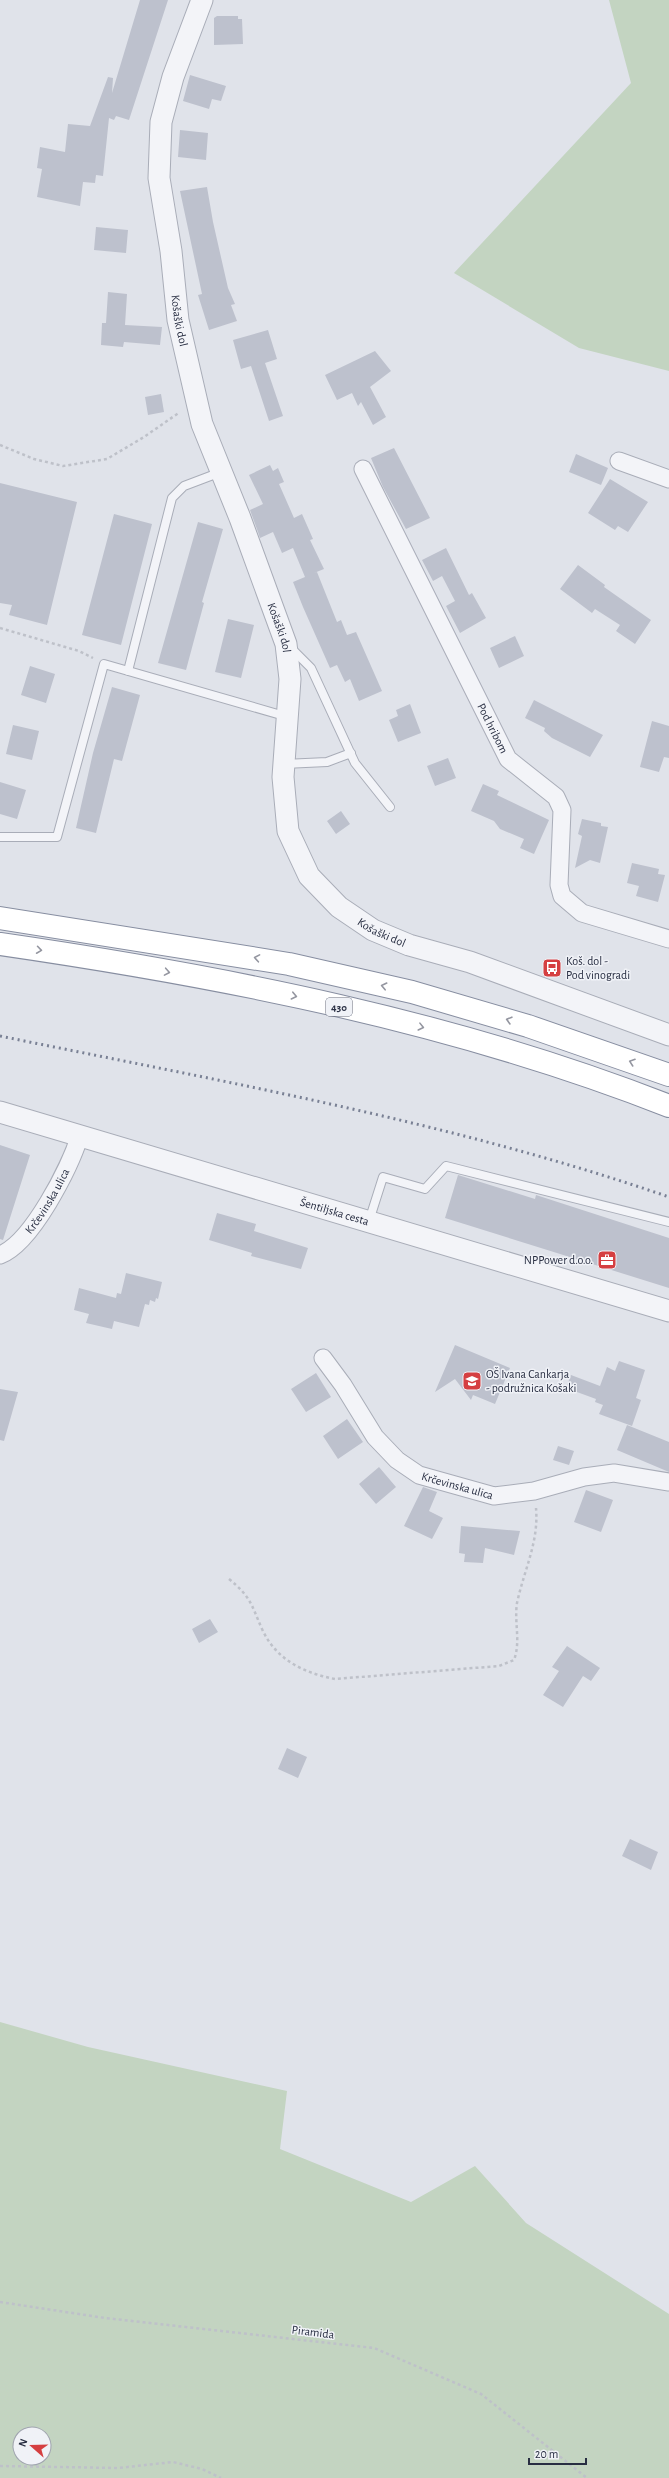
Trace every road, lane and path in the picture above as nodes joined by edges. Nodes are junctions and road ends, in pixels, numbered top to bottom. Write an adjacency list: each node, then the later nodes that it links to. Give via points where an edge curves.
1 (202, 0): 2 (street, Košaški dol, via 173,77 161,122 159,178 171,251 178,320)
2 (196, 400): 3 (path, via 108,459 63,466 34,459); 6 (street, Košaški dol, via 202,424)
3 (0, 445)
4 (619, 461): 7 (street)
5 (363, 469): 18 (street, Pod hribom, via 508,759 560,802 562,810 559,885 562,896 582,913)
6 (221, 472): 9 (street, Košaški dol); 11 (lane, via 184,486 172,498)
7 (669, 479)
8 (0, 628): 10 (path, via 79,651)
9 (286, 644): 12 (street, Košaški dol, via 290,679); 13 (lane, via 311,668)
10 (104, 664): 11 (lane); 16 (lane, via 57,837)
11 (128, 671): 12 (lane)
12 (288, 718): 14 (street, Košaški dol)
13 (351, 753): 14 (lane, via 327,762); 15 (lane, via 355,763)
14 (284, 764): 20 (street, Košaški dol, via 288,831 309,876 339,907 373,930 409,945 470,962)
15 (390, 807)
16 (0, 837)
17 (0, 918): 21 (highway, one-way to 17, via 528,1026 412,992 289,964)
18 (669, 939)
19 (0, 944): 22 (highway, 430, one-way to 22, via 70,954 290,995 517,1052)
20 (669, 1035)
21 (669, 1075)
22 (669, 1106)
23 (0, 1112): 24 (street, Šentiljska cesta)
24 (80, 1135): 25 (street, Šentiljska cesta); 27 (street, Krčevinska ulica, via 74,1153 45,1208 21,1239)
25 (368, 1222): 26 (lane, via 383,1178 425,1190 446,1166); 28 (street, Šentiljska cesta)
26 (669, 1222)
27 (0, 1255)
28 (669, 1311)
29 (323, 1358): 31 (street, Krčevinska ulica, via 343,1384 375,1437 397,1460 419,1475 494,1496)
30 (669, 1482): 31 (street, Krčevinska ulica, via 614,1473 584,1477)
31 (534, 1491): 32 (path, via 537,1524 532,1554 517,1605 518,1648 514,1660 499,1666 335,1679 313,1674 293,1665 276,1653 262,1630 253,1605 244,1592)
32 (229, 1579)
33 (0, 2302): 36 (path, Piramida, via 105,2318 374,2348 481,2394)
34 (0, 2466): 35 (path, via 118,2468 173,2462 202,2469)
35 (221, 2478)
36 (587, 2478)

